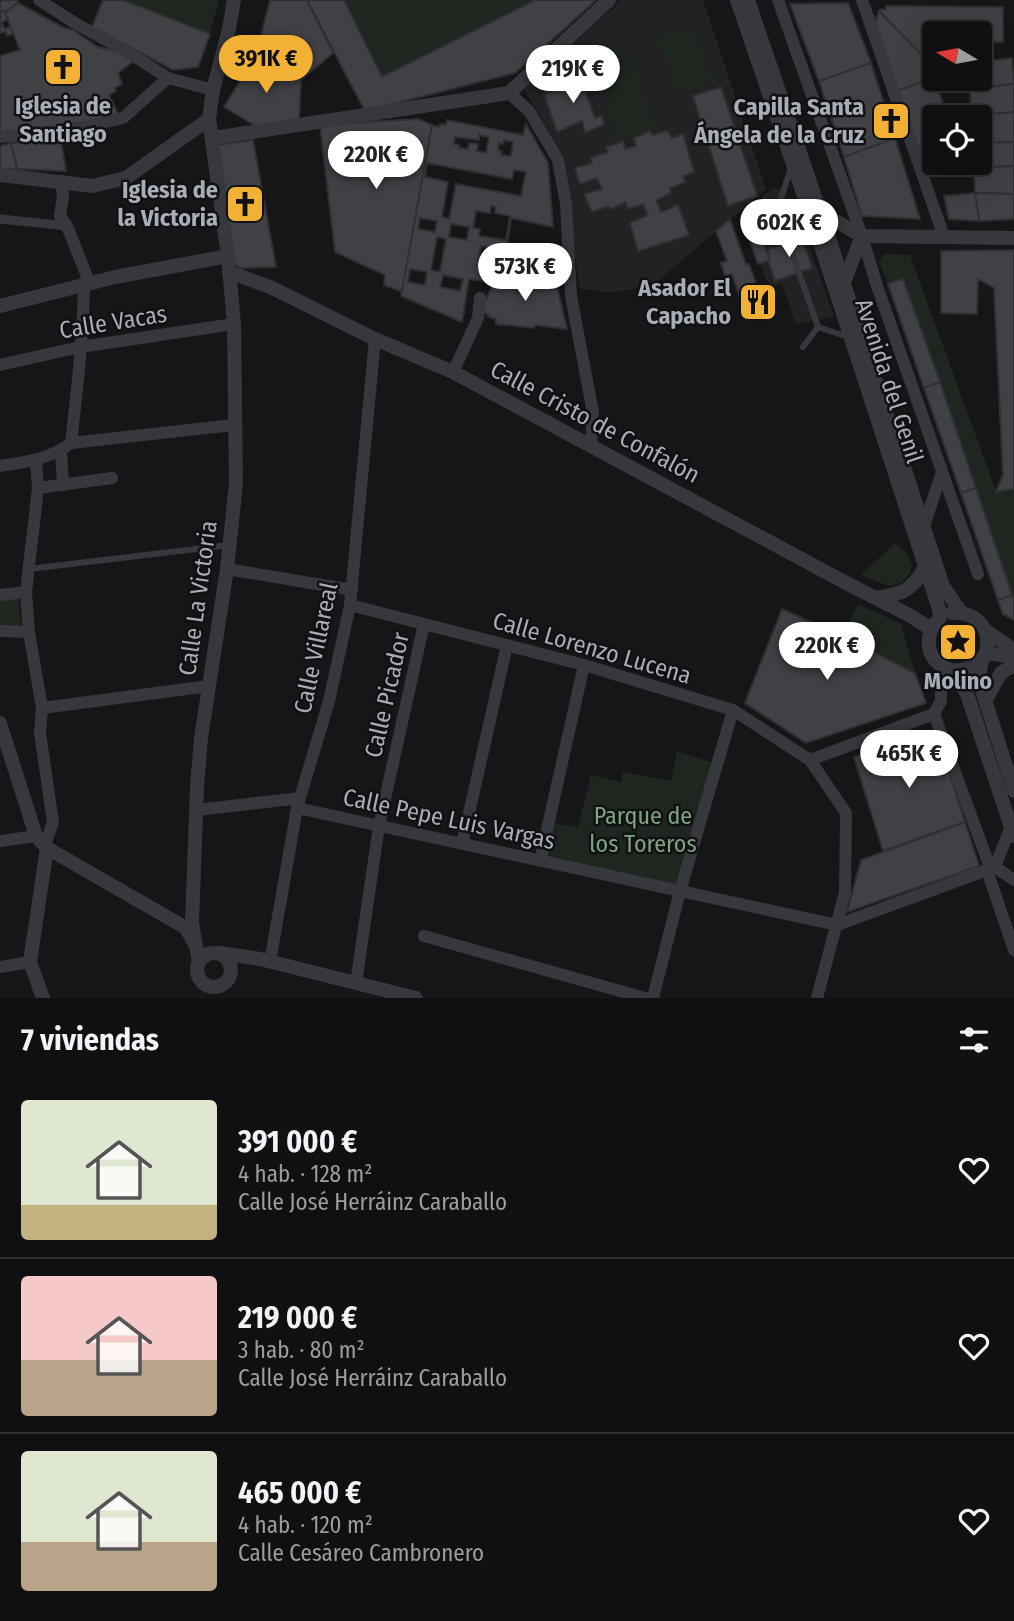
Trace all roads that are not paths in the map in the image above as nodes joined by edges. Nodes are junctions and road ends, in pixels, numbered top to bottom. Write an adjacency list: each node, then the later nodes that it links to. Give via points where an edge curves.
1 (38, 0): 8 (street)
2 (234, 0): 9 (street, Calle La Victoria)
3 (610, 0): 10 (street)
4 (737, 0): 14 (street, Avenida del Genil)
5 (748, 0): 17 (street, Avenida del Genil)
6 (778, 0): 20 (street, Avenida del Genil)
7 (862, 0): 21 (street)
8 (168, 78): 9 (street); 12 (street, via 122,118)
9 (213, 90): 11 (street, Calle La Victoria)
10 (509, 93): 13 (street); 38 (street, via 529,110 558,160 566,204 571,296 593,413)
11 (209, 119): 13 (street, Calle La Victoria); 16 (street, via 126,178 92,186)
12 (0, 137)
13 (213, 138): 23 (street, Calle La Victoria)
14 (793, 163): 30 (lane, via 777,210); 31 (street, Avenida del Genil)
15 (0, 175): 16 (street)
16 (61, 181): 19 (street, via 60,216)
17 (820, 212): 20 (street); 25 (street, Avenida del Genil)
18 (0, 219): 19 (street)
19 (68, 226): 26 (street)
20 (862, 236): 21 (street); 25 (street); 42 (street, Avenida del Genil)
21 (944, 237): 22 (street)
22 (1014, 238)
23 (228, 257): 24 (street, Calle La Victoria); 26 (street)
24 (229, 272): 29 (street, Calle La Victoria); 32 (street, Calle Cristo de Confalón, via 271,287)
25 (844, 282): 46 (street, Avenida del Genil)
26 (87, 285): 28 (street); 33 (street)
27 (480, 298): 36 (street, via 478,317)
28 (0, 306)
29 (234, 324): 33 (street, Calle Vacas); 37 (street, Calle La Victoria)
30 (818, 327): 31 (lane); 34 (lane)
31 (851, 338): 48 (street, Avenida del Genil)
32 (375, 339): 36 (street, Calle Cristo de Confalón); 52 (street, Calle Villareal)
33 (80, 347): 35 (street, Calle Vacas); 39 (street)
34 (803, 347)
35 (0, 365)
36 (453, 372): 38 (street, Calle Cristo de Confalón)
37 (234, 425): 39 (street); 47 (street, Calle La Victoria, via 236,483)
38 (591, 445): 55 (street, Calle Cristo de Confalón)
39 (66, 447): 40 (street); 44 (street)
40 (36, 461): 41 (street); 45 (street)
41 (0, 466)
42 (942, 472): 46 (street, Avenida del Genil); 51 (street, Avenida del Genil)
43 (112, 478): 44 (street)
44 (63, 485): 45 (street)
45 (38, 488): 49 (street)
46 (924, 526): 57 (street, Avenida del Genil, via 943,586)
47 (230, 545): 49 (lane); 50 (street, Calle La Victoria)
48 (925, 567): 55 (street, via 909,589); 59 (street, Avenida del Genil, via 939,609)
49 (29, 569): 53 (street)
50 (227, 569): 52 (street); 71 (street, Calle La Victoria)
51 (978, 574)
52 (352, 590): 56 (street, Calle Villareal)
53 (26, 592): 54 (street); 62 (street)
54 (0, 595)
55 (876, 598): 59 (street, Calle Cristo de Confalón)
56 (350, 605): 58 (street, Calle Lorenzo Lucena); 79 (street, Calle Villareal, via 329,701)
57 (961, 612): 59 (street, via 950,613); 60 (street)
58 (424, 624): 64 (street, Calle Lorenzo Lucena); 81 (street, Calle Picador)
59 (935, 624): 70 (street, via 929,647 938,664)
60 (985, 629): 63 (street); 65 (street); 66 (street)
61 (0, 631): 62 (street)
62 (29, 632): 73 (street)
63 (1014, 639)
64 (507, 645): 68 (street, Calle Lorenzo Lucena); 85 (street)
65 (1014, 650)
66 (984, 656): 67 (street); 70 (street, via 969,670); 72 (street, via 980,673)
67 (1014, 657)
68 (584, 665): 74 (street, Calle Lorenzo Lucena); 86 (street)
69 (1014, 665): 72 (street, via 1001,673)
70 (949, 670): 75 (street, via 941,682 941,701); 82 (street, via 967,694)
71 (209, 686): 73 (street); 80 (street, Calle La Victoria)
72 (985, 701): 78 (street)
73 (42, 708): 84 (street, via 40,733 53,822)
74 (733, 710): 77 (street, Calle Lorenzo Lucena); 89 (street)
75 (934, 714): 77 (street); 87 (street)
76 (0, 723): 84 (street)
77 (810, 760): 90 (street, via 846,813 845,892)
78 (1014, 791)
79 (299, 803): 80 (street, Calle Pepe Luis Vargas); 81 (street, Calle Pepe Luis Vargas); 95 (street, Calle Villareal)
80 (197, 810): 92 (street, Calle La Victoria, via 192,923)
81 (379, 826): 85 (street, Calle Pepe Luis Vargas); 100 (street, Calle Picador)
82 (1012, 831): 87 (street)
83 (0, 841): 84 (street)
84 (43, 843): 92 (street, via 186,928); 96 (street)
85 (462, 844): 86 (street, Calle Pepe Luis Vargas)
86 (540, 861): 89 (street, Calle Pepe Luis Vargas)
87 (991, 869): 88 (street); 90 (street); 93 (street)
88 (1014, 880)
89 (680, 891): 90 (street, Calle Pepe Luis Vargas); 105 (street)
90 (837, 925): 106 (street)
91 (424, 936): 104 (street)
92 (196, 946): 97 (street, Calle La Victoria)
93 (1014, 950)
94 (219, 953): 95 (street); 97 (street, via 208,954); 99 (street, via 229,960)
95 (265, 961): 99 (street); 100 (street)
96 (30, 962): 98 (street); 102 (street)
97 (199, 962): 101 (street, via 197,973)
98 (0, 967)
99 (232, 972): 101 (street, via 227,982)
100 (356, 983): 103 (street)
101 (206, 992)
102 (43, 998)
103 (416, 998)
104 (645, 998)
105 (653, 998)
106 (817, 998)

